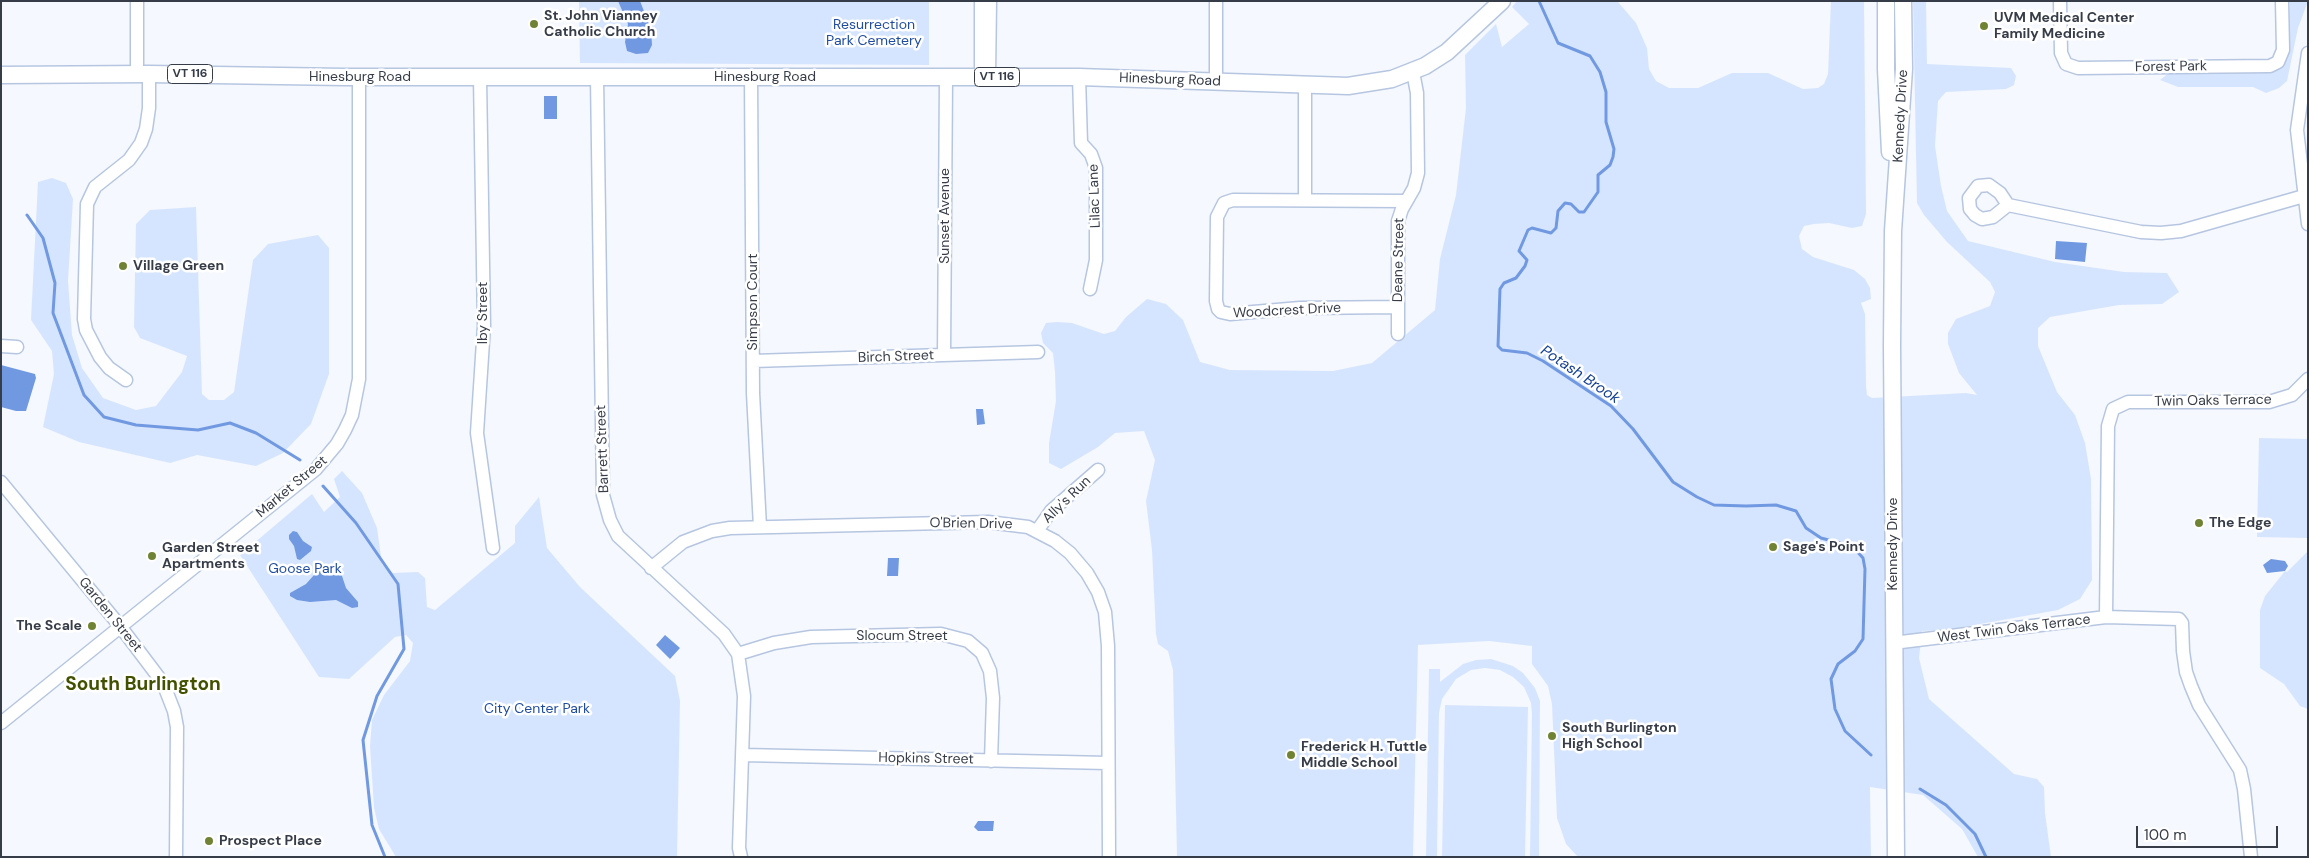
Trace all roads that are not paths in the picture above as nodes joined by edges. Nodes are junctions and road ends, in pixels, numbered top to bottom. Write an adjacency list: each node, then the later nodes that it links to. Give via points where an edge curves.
1 (136, 1): 12 (street)
2 (981, 1): 18 (street)
3 (990, 1): 18 (street)
4 (1216, 1): 21 (street)
5 (1502, 1): 11 (main road, Hinesburg Road / VT 116, via 1447,52)
6 (1886, 1): 28 (main road, Kennedy Drive)
7 (1903, 1): 28 (main road, Kennedy Drive, via 1904,69)
8 (2060, 1): 9 (street, Forest Park, via 2061,54 2066,64 2078,68 2270,66 2278,62 2283,50)
9 (2282, 1)
10 (2308, 53): 23 (street, via 2298,122)
11 (1413, 72): 22 (main road, Hinesburg Road / VT 116, via 1360,85); 25 (street, Deane Street, via 1417,93 1418,173)
12 (143, 74): 13 (main road, Hinesburg Road / VT 116); 14 (main road, Hinesburg Road / VT 116); 38 (street, via 149,108 142,143 129,160 95,187 87,204 86,330 100,357)
13 (1, 75)
14 (359, 77): 15 (main road, Hinesburg Road / VT 116); 47 (street, Market Street, via 359,380 346,430 316,469)
15 (480, 77): 16 (main road, Hinesburg Road / VT 116); 44 (street, Iby Street, via 484,326 478,433)
16 (597, 77): 17 (main road, Hinesburg Road / VT 116); 45 (street, Barrett Street, via 603,495 618,536)
17 (751, 77): 19 (main road, Hinesburg Road / VT 116); 36 (street, Simpson Court)
18 (985, 77): 19 (main road, Hinesburg Road / VT 116); 20 (main road, Hinesburg Road / VT 116)
19 (946, 78): 35 (street, Sunset Avenue)
20 (1080, 78): 21 (main road, Hinesburg Road / VT 116); 29 (street, Lilac Lane, via 1081,143 1091,154 1096,168 1096,260)
21 (1216, 82): 22 (main road, Hinesburg Road / VT 116)
22 (1304, 85): 24 (street)
23 (2304, 196): 26 (street, via 2181,231 2161,233 2141,232); 27 (street)
24 (1304, 200): 25 (street, Woodcrest Drive); 30 (street, Woodcrest Drive, via 1233,200 1220,207 1217,217 1218,309 1230,314 1308,308)
25 (1406, 201): 30 (street, Deane Street, via 1397,226)
26 (2008, 205)
27 (2308, 224)
28 (1893, 231): 48 (main road, Kennedy Drive)
29 (1090, 288)
30 (1398, 307): 31 (street, Deane Street)
31 (1398, 334)
32 (1, 346): 33 (street)
33 (17, 347)
34 (1038, 352): 35 (street, Birch Street)
35 (944, 355): 36 (street, Birch Street)
36 (753, 360): 42 (street, Simpson Court)
37 (2308, 379): 39 (street, Twin Oaks Terrace, via 2292,395 2269,402 2128,402)
38 (126, 380)
39 (2113, 409): 46 (street, West Twin Oaks Terrace, via 2108,426)
40 (1098, 470): 43 (street, Ally's Run, via 1051,512)
41 (1, 482): 47 (street, Garden Street)
42 (760, 527): 43 (street, O'Brien Drive, via 988,522 1015,524); 45 (street, O'Brien Drive, via 721,529 692,538)
43 (1038, 531): 53 (street, O'Brien Drive, via 1080,562 1102,603 1108,640)
44 (493, 548)
45 (651, 568): 49 (street, Barrett Street, via 724,634)
46 (2106, 617): 48 (street, West Twin Oaks Terrace); 58 (street, via 2179,619 2182,623 2183,652 2191,686 2199,705 2240,770)
47 (120, 626): 50 (street, Market Street); 54 (street, Garden Street, via 163,683 174,711)
48 (1894, 643): 57 (main road, Kennedy Drive)
49 (738, 654): 51 (street, Barrett Street, via 744,696); 52 (street, Slocum Street, via 774,643 811,637 950,634 968,640 982,653 990,671 993,698)
50 (1, 723)
51 (743, 754): 52 (street, Hopkins Street); 55 (street, Barrett Street)
52 (990, 760): 53 (street, Hopkins Street)
53 (1108, 763): 56 (street, O'Brien Drive)
54 (176, 857)
55 (741, 857)
56 (1109, 857)
57 (1896, 857)
58 (2251, 857)

